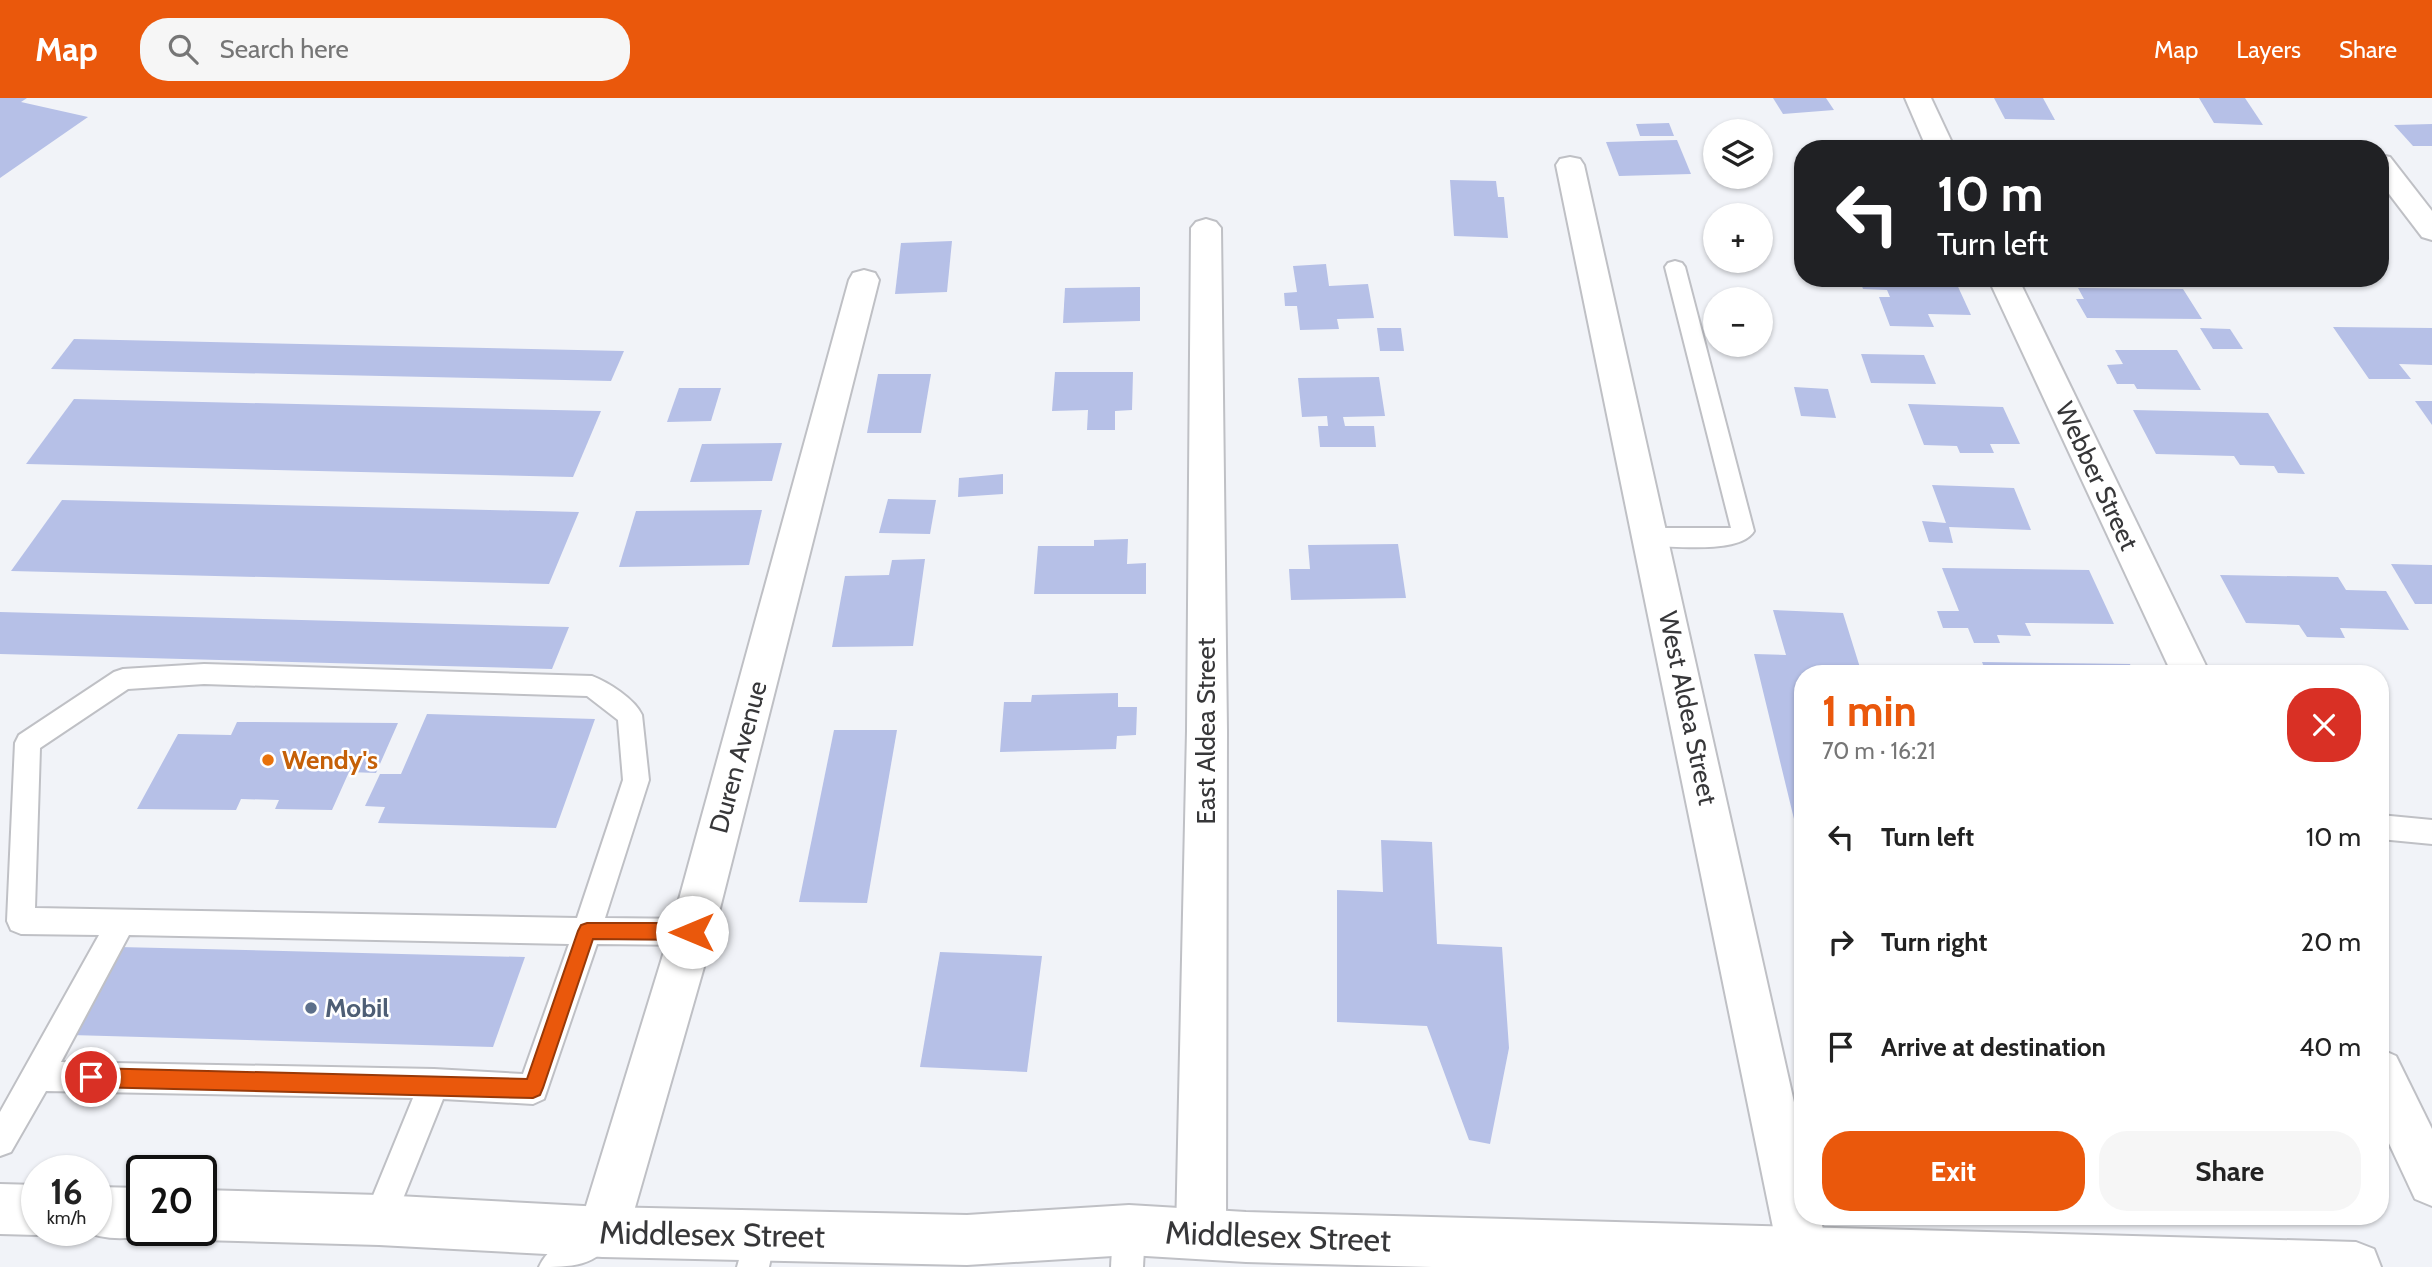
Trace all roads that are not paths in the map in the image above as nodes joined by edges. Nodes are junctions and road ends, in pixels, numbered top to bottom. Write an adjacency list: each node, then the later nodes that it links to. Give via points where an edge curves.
1 (1918, 98): 2 (street)
2 (1937, 140)
3 (1570, 165): 10 (street, West Aldea Street)
4 (2389, 175): 6 (street)
5 (1206, 228): 29 (street, East Aldea Street)
6 (2432, 231)
7 (1675, 267): 10 (lane, via 1743,531 1734,537)
8 (864, 280): 16 (street, Duren Avenue)
9 (2007, 287): 11 (street, Webber Street)
10 (1651, 537): 22 (street, West Aldea Street)
11 (2187, 665)
12 (2389, 828): 13 (lane)
13 (2432, 832)
14 (121, 922): 15 (lane); 15 (lane, via 21,921 28,743 123,679 204,674 592,686 630,715 636,780); 17 (lane)
15 (587, 931): 16 (lane); 18 (lane, via 533,1088)
16 (692, 932): 28 (street, Duren Avenue)
17 (38, 1076): 18 (lane); 20 (lane)
18 (434, 1084): 26 (lane)
19 (2389, 1091): 21 (street)
20 (0, 1141)
21 (2432, 1182)
22 (1794, 1207)
23 (0, 1209): 24 (street)
24 (21, 1210)
25 (217, 1215): 26 (street, Middlesex Street)
26 (379, 1220): 28 (street, Middlesex Street)
27 (1798, 1225): 34 (street, West Aldea Street)
28 (603, 1232): 31 (street, Middlesex Street); 37 (lane)
29 (1201, 1234): 30 (street, Middlesex Street); 33 (street, Middlesex Street)
30 (1128, 1249): 32 (street, Middlesex Street)
31 (757, 1250): 32 (street, Middlesex Street)
32 (965, 1254)
33 (1490, 1255): 34 (street, Middlesex Street)
34 (1805, 1259): 35 (street, Middlesex Street)
35 (2038, 1263): 36 (street, Middlesex Street)
36 (2180, 1265): 38 (street, Middlesex Street)
37 (555, 1267)
38 (2356, 1267)

